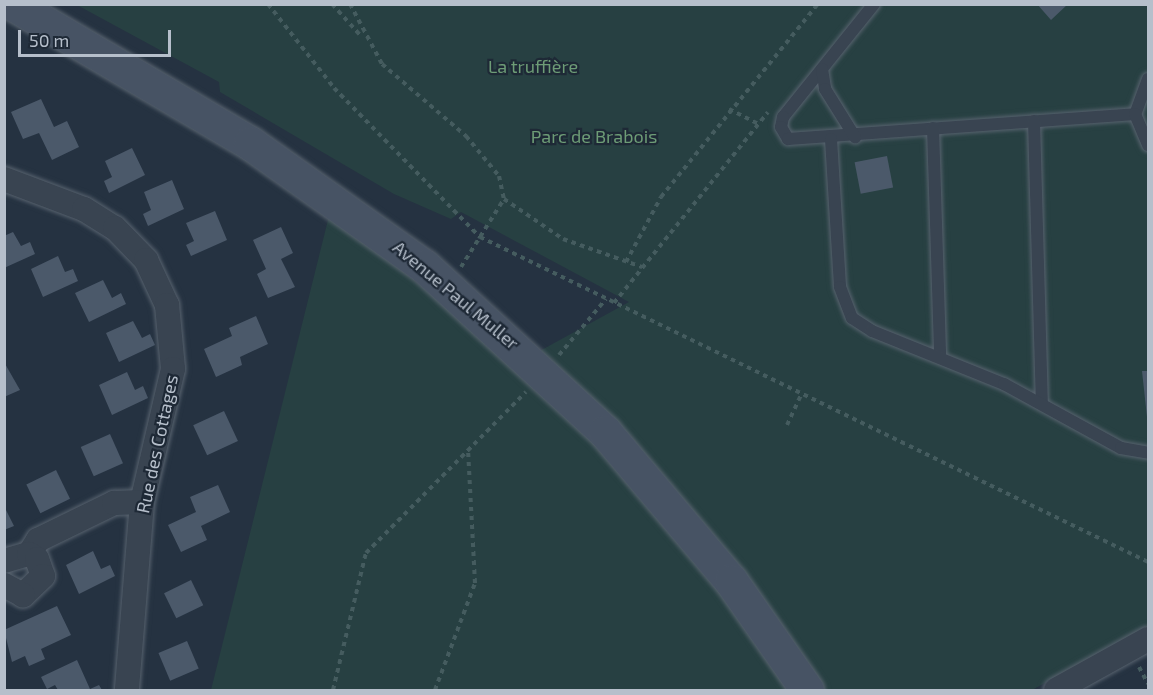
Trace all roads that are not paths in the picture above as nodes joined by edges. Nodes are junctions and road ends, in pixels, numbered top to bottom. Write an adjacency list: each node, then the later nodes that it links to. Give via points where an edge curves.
1 (13, 4): 21 (main road, Avenue Paul Muller, via 250,143 352,210 449,286 665,500)
2 (874, 4): 3 (lane)
3 (822, 69): 8 (lane, via 825,88); 9 (lane, via 781,127 795,141)
4 (1149, 79): 5 (lane)
5 (1134, 114): 6 (lane); 10 (lane)
6 (1034, 122): 7 (lane); 13 (lane)
7 (933, 128): 8 (lane); 12 (lane)
8 (855, 137): 9 (lane)
9 (831, 140): 12 (lane, via 843,303 858,324)
10 (1149, 145)
11 (4, 179): 15 (street, Rue des Cottages, via 100,218 133,244 158,283 172,326 173,369)
12 (940, 356): 13 (lane)
13 (1042, 404): 14 (lane, via 1121,448)
14 (1149, 453)
15 (142, 502): 16 (street, via 114,502 38,540); 20 (street, Rue des Cottages)
16 (29, 554): 17 (street); 18 (street, via 42,567 39,585 24,595)
17 (4, 561)
18 (4, 585)
19 (1149, 639): 22 (street)
20 (127, 690)
21 (807, 690)
22 (1056, 690)

